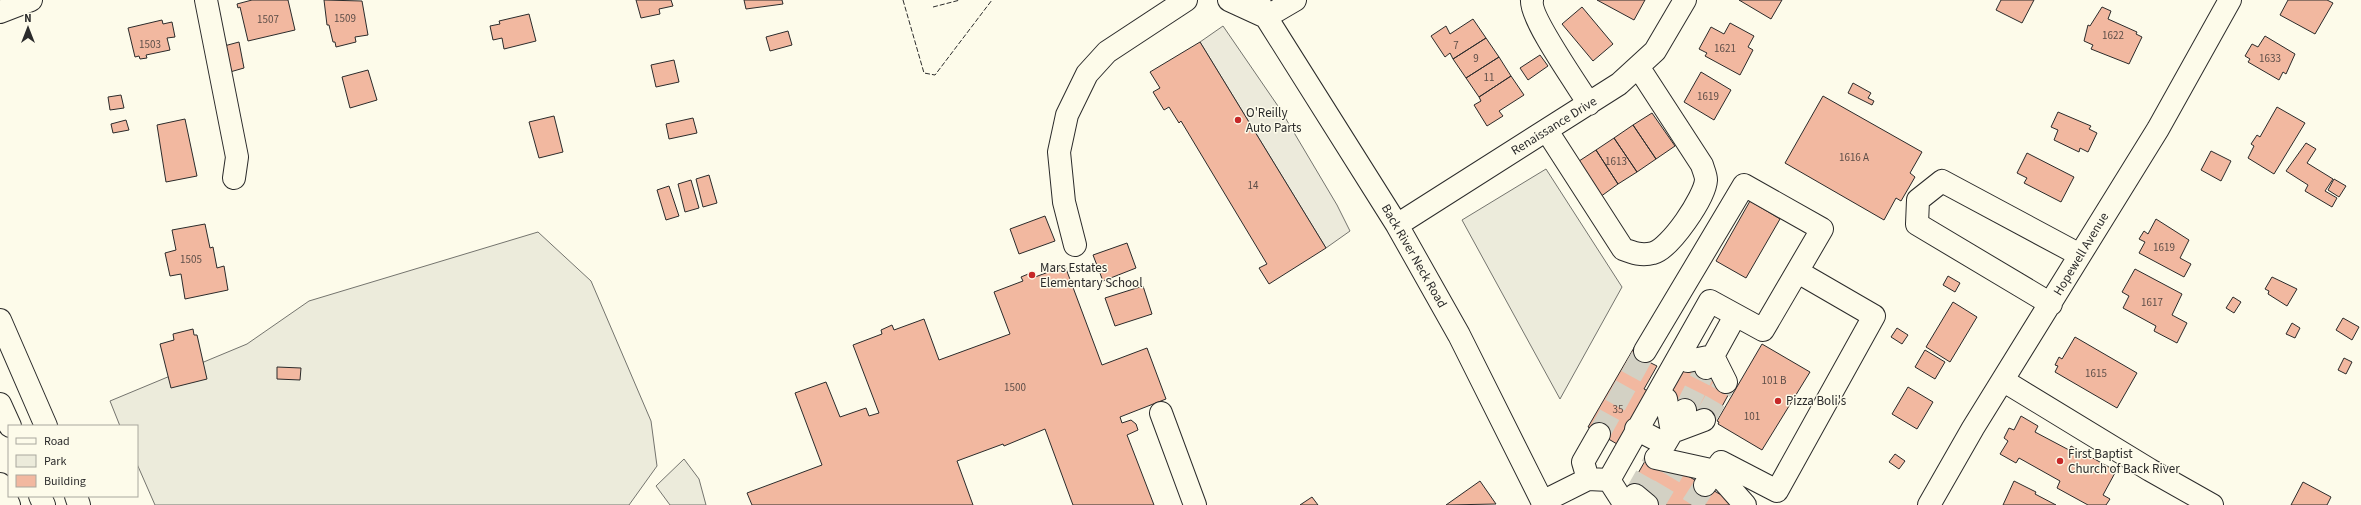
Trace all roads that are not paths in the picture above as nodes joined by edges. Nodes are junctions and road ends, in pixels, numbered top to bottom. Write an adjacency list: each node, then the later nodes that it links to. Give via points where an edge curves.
1 (7, 0): 10 (street)
2 (31, 0): 12 (street)
3 (206, 0): 16 (street, via 237,157)
4 (1186, 0): 18 (street, via 1107,52 1087,74 1067,115 1059,152 1064,202)
5 (1229, 0): 11 (street)
6 (1295, 0): 11 (street)
7 (1532, 0): 14 (street, via 1531,6 1539,24)
8 (1685, 0): 13 (street, Renaissance Drive, via 1654,51)
9 (2230, 0): 19 (street, Hopewell Avenue, via 2158,129)
10 (0, 2)
11 (1262, 8): 17 (street, Back River Neck Road)
12 (0, 12)
13 (1639, 68): 14 (street, Renaissance Drive); 15 (street, via 1702,165 1706,180 1701,196 1672,240 1654,253 1636,254 1624,248)
14 (1589, 104): 15 (street, Renaissance Drive)
15 (1547, 131): 17 (street, Renaissance Drive)
16 (234, 178)
17 (1397, 225): 44 (street, Back River Neck Road, via 1459,335)
18 (1075, 245)
19 (2080, 255): 22 (street, Hopewell Avenue); 22 (street, via 1942,181 1918,200 1916,224)
20 (1798, 272): 23 (street, via 1822,229 1744,185); 24 (street, via 1763,330); 39 (street, via 1874,316 1777,491)
21 (1710, 301): 23 (street, via 1688,302); 24 (street); 36 (street)
22 (2051, 304): 27 (street, Hopewell Avenue)
23 (1668, 313): 26 (street)
24 (1735, 316): 28 (street, via 1702,362)
25 (0, 320): 35 (street)
26 (1645, 351)
27 (2004, 381): 47 (street, Hopewell Avenue, via 1973,428); 48 (street)
28 (1726, 382)
29 (1666, 399): 38 (street)
30 (0, 404): 34 (street)
31 (1685, 410): 38 (street)
32 (1161, 413): 46 (street)
33 (1704, 420): 38 (street)
34 (10, 425)
35 (46, 425)
36 (1636, 429): 38 (street); 40 (street)
37 (1599, 434): 40 (street, via 1583,462)
38 (1667, 450): 39 (street)
39 (1714, 473): 43 (street)
40 (1599, 480): 42 (street); 44 (street)
41 (0, 484): 45 (street)
42 (1636, 502)
43 (1739, 503)
44 (1543, 504)
45 (9, 505)
46 (1195, 505)
47 (1929, 505)
48 (2212, 505)

